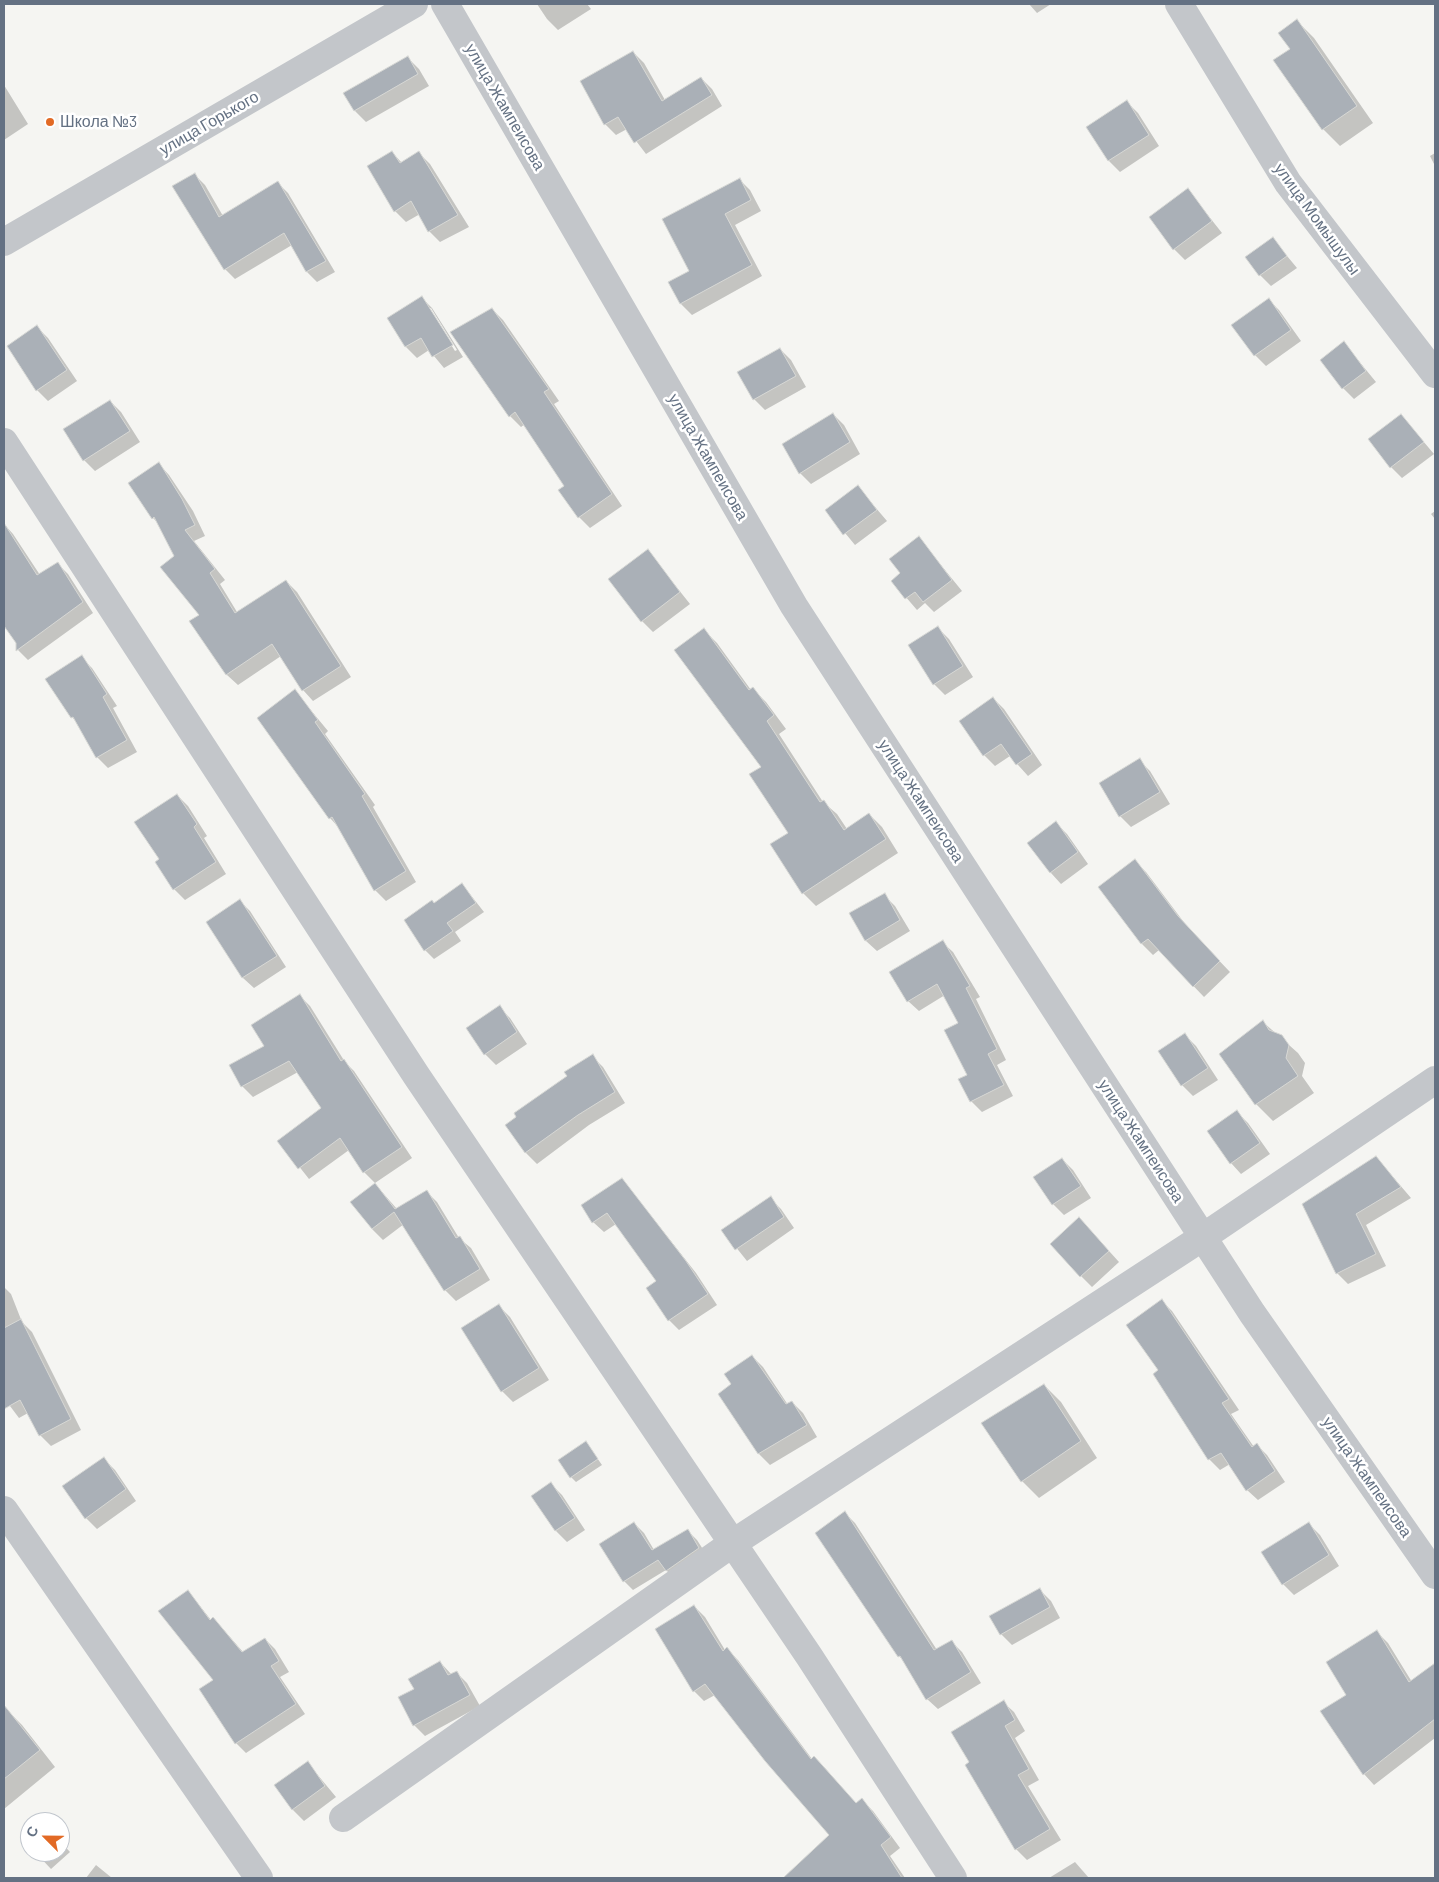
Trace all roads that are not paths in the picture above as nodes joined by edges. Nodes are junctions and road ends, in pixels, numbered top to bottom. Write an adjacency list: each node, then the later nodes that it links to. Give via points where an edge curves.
1 (414, 4): 4 (street, улица Горького)
2 (445, 4): 8 (street, улица Жампеисова, via 794,606)
3 (1179, 4): 5 (street, улица Момышулы, via 1288,184)
4 (4, 242)
5 (1435, 374)
6 (4, 442): 10 (street, via 416,1075)
7 (1435, 1080): 8 (street)
8 (1203, 1237): 10 (street); 11 (street, улица Жампеисова, via 1252,1313)
9 (4, 1510): 13 (street)
10 (733, 1543): 12 (street); 14 (street)
11 (1435, 1574)
12 (344, 1818)
13 (259, 1878)
14 (953, 1878)

